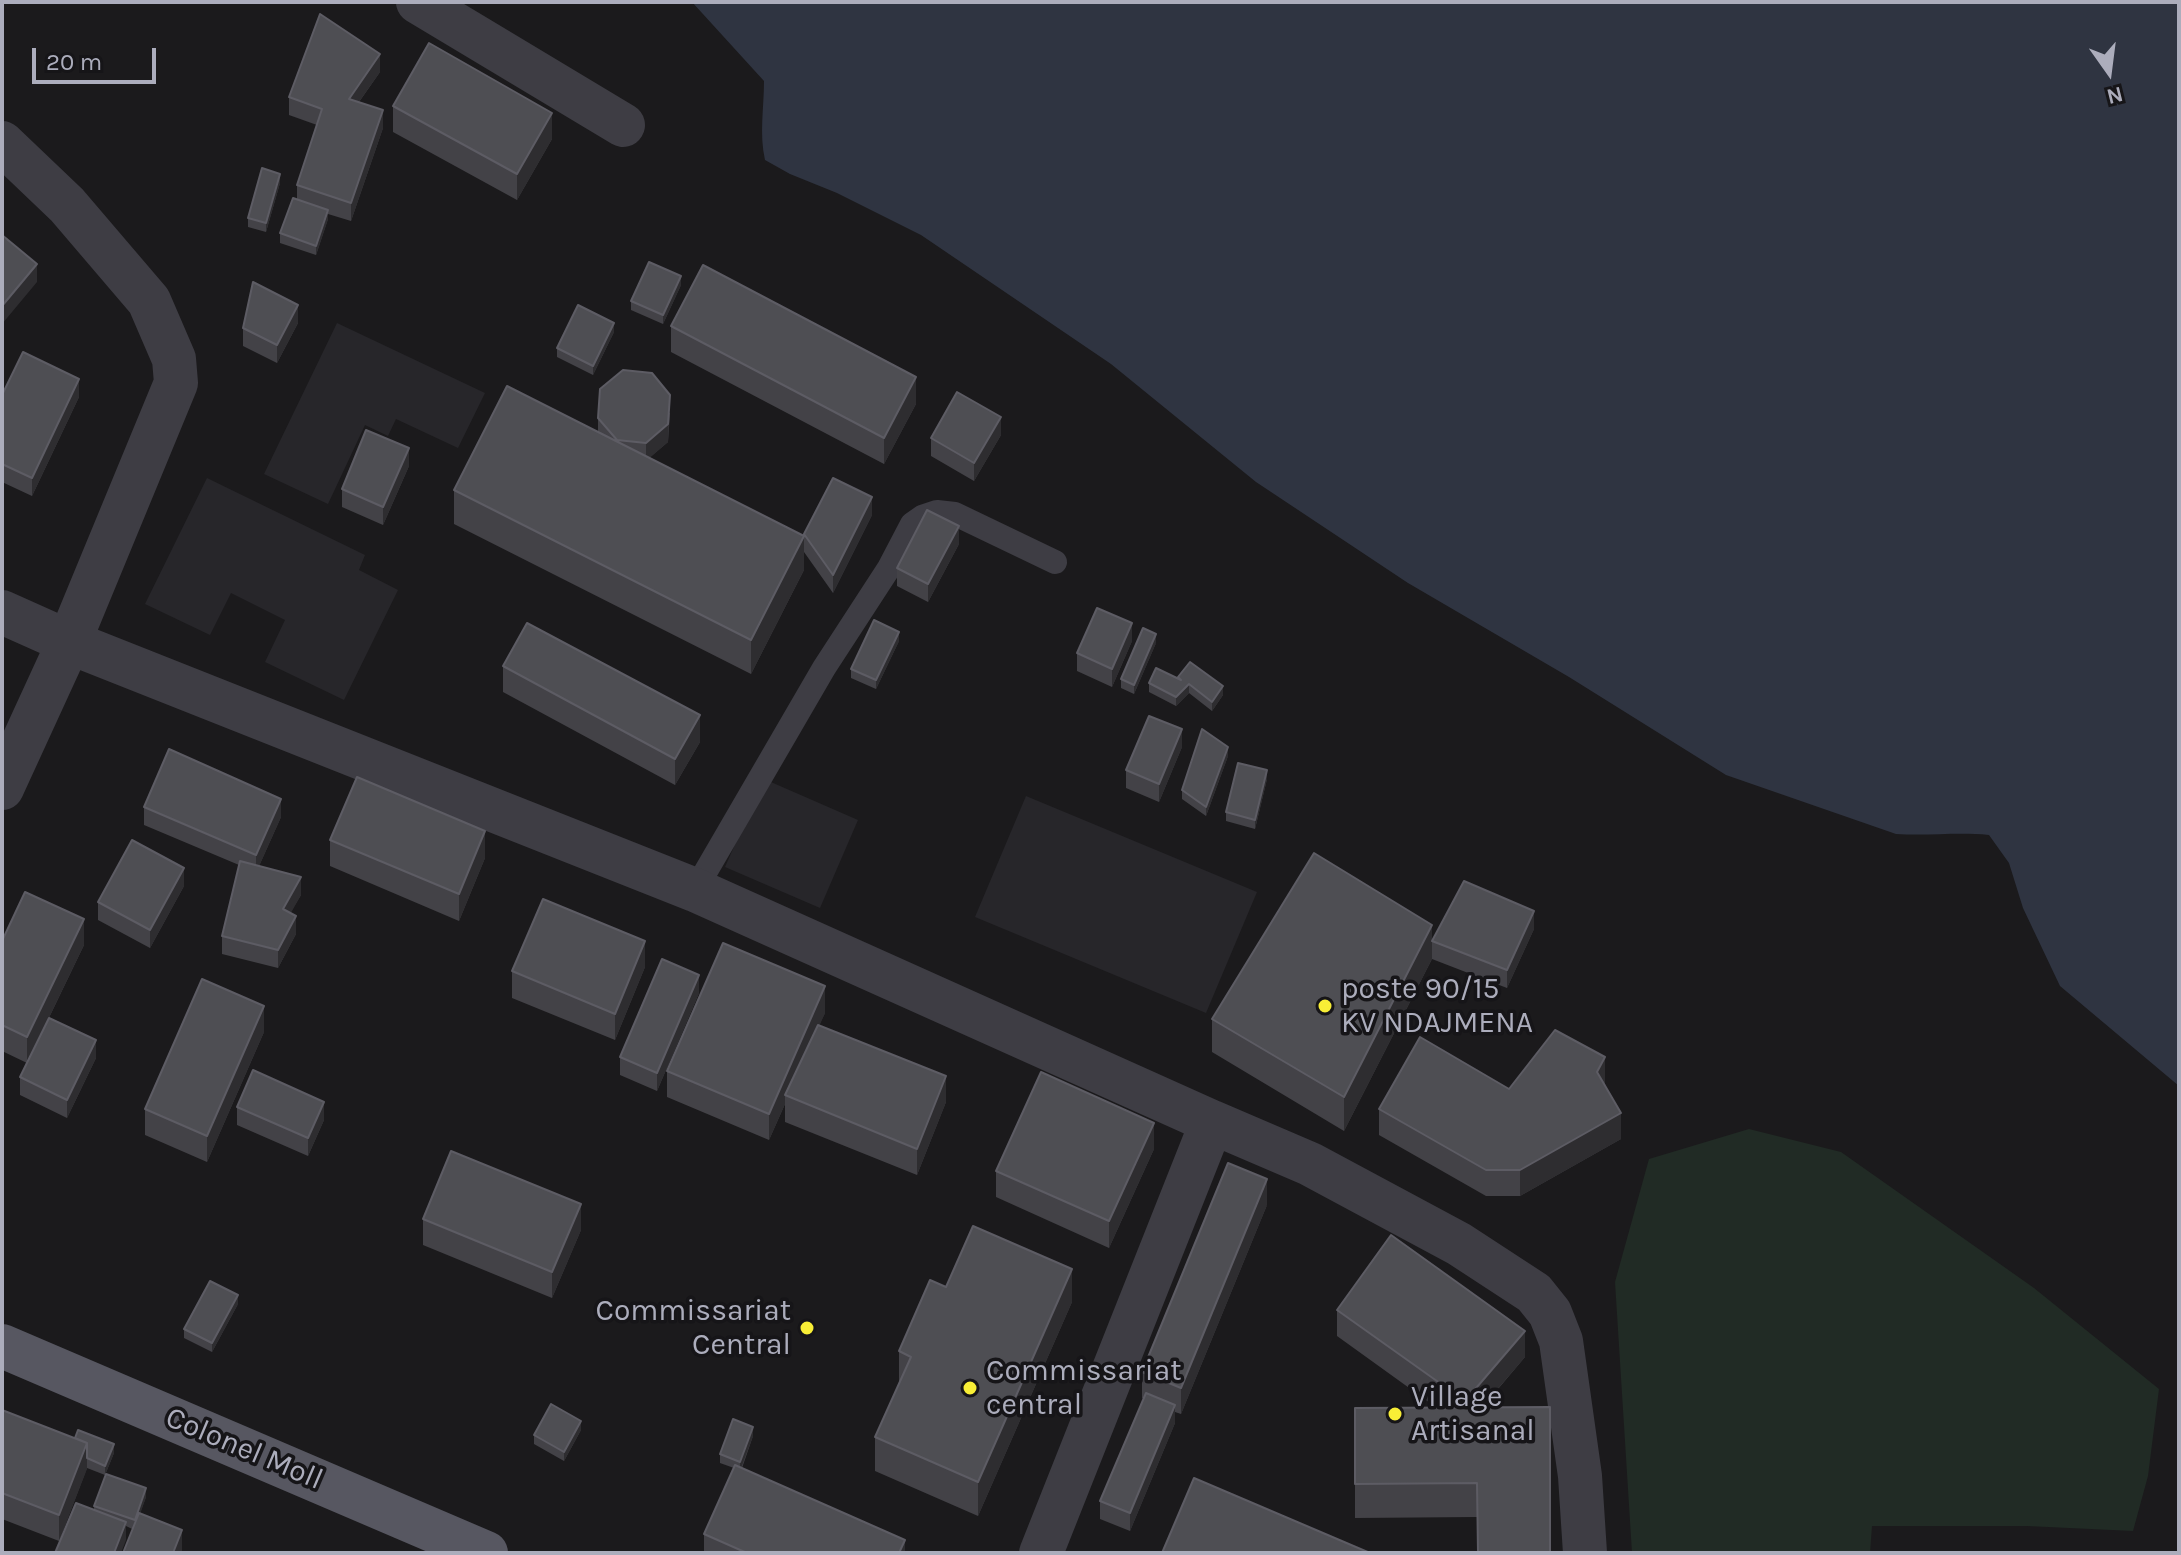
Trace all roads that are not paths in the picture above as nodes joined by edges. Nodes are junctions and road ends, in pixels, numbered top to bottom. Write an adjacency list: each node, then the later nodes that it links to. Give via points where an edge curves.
1 (418, 2): 2 (street)
2 (623, 125)
3 (2, 143): 6 (street, via 67,205 149,301 174,359 176,383)
4 (1055, 562): 8 (lane, via 955,514 937,512 912,524)
5 (2, 612): 6 (street)
6 (69, 642): 7 (street); 8 (street)
7 (2, 788)
8 (695, 890): 9 (street)
9 (1212, 1122): 12 (street); 13 (street, via 1322,1170 1459,1244 1534,1293 1550,1313 1561,1341)
10 (2, 1346): 11 (main road, Colonel Moll)
11 (486, 1553)
12 (1041, 1553)
13 (1585, 1553)

